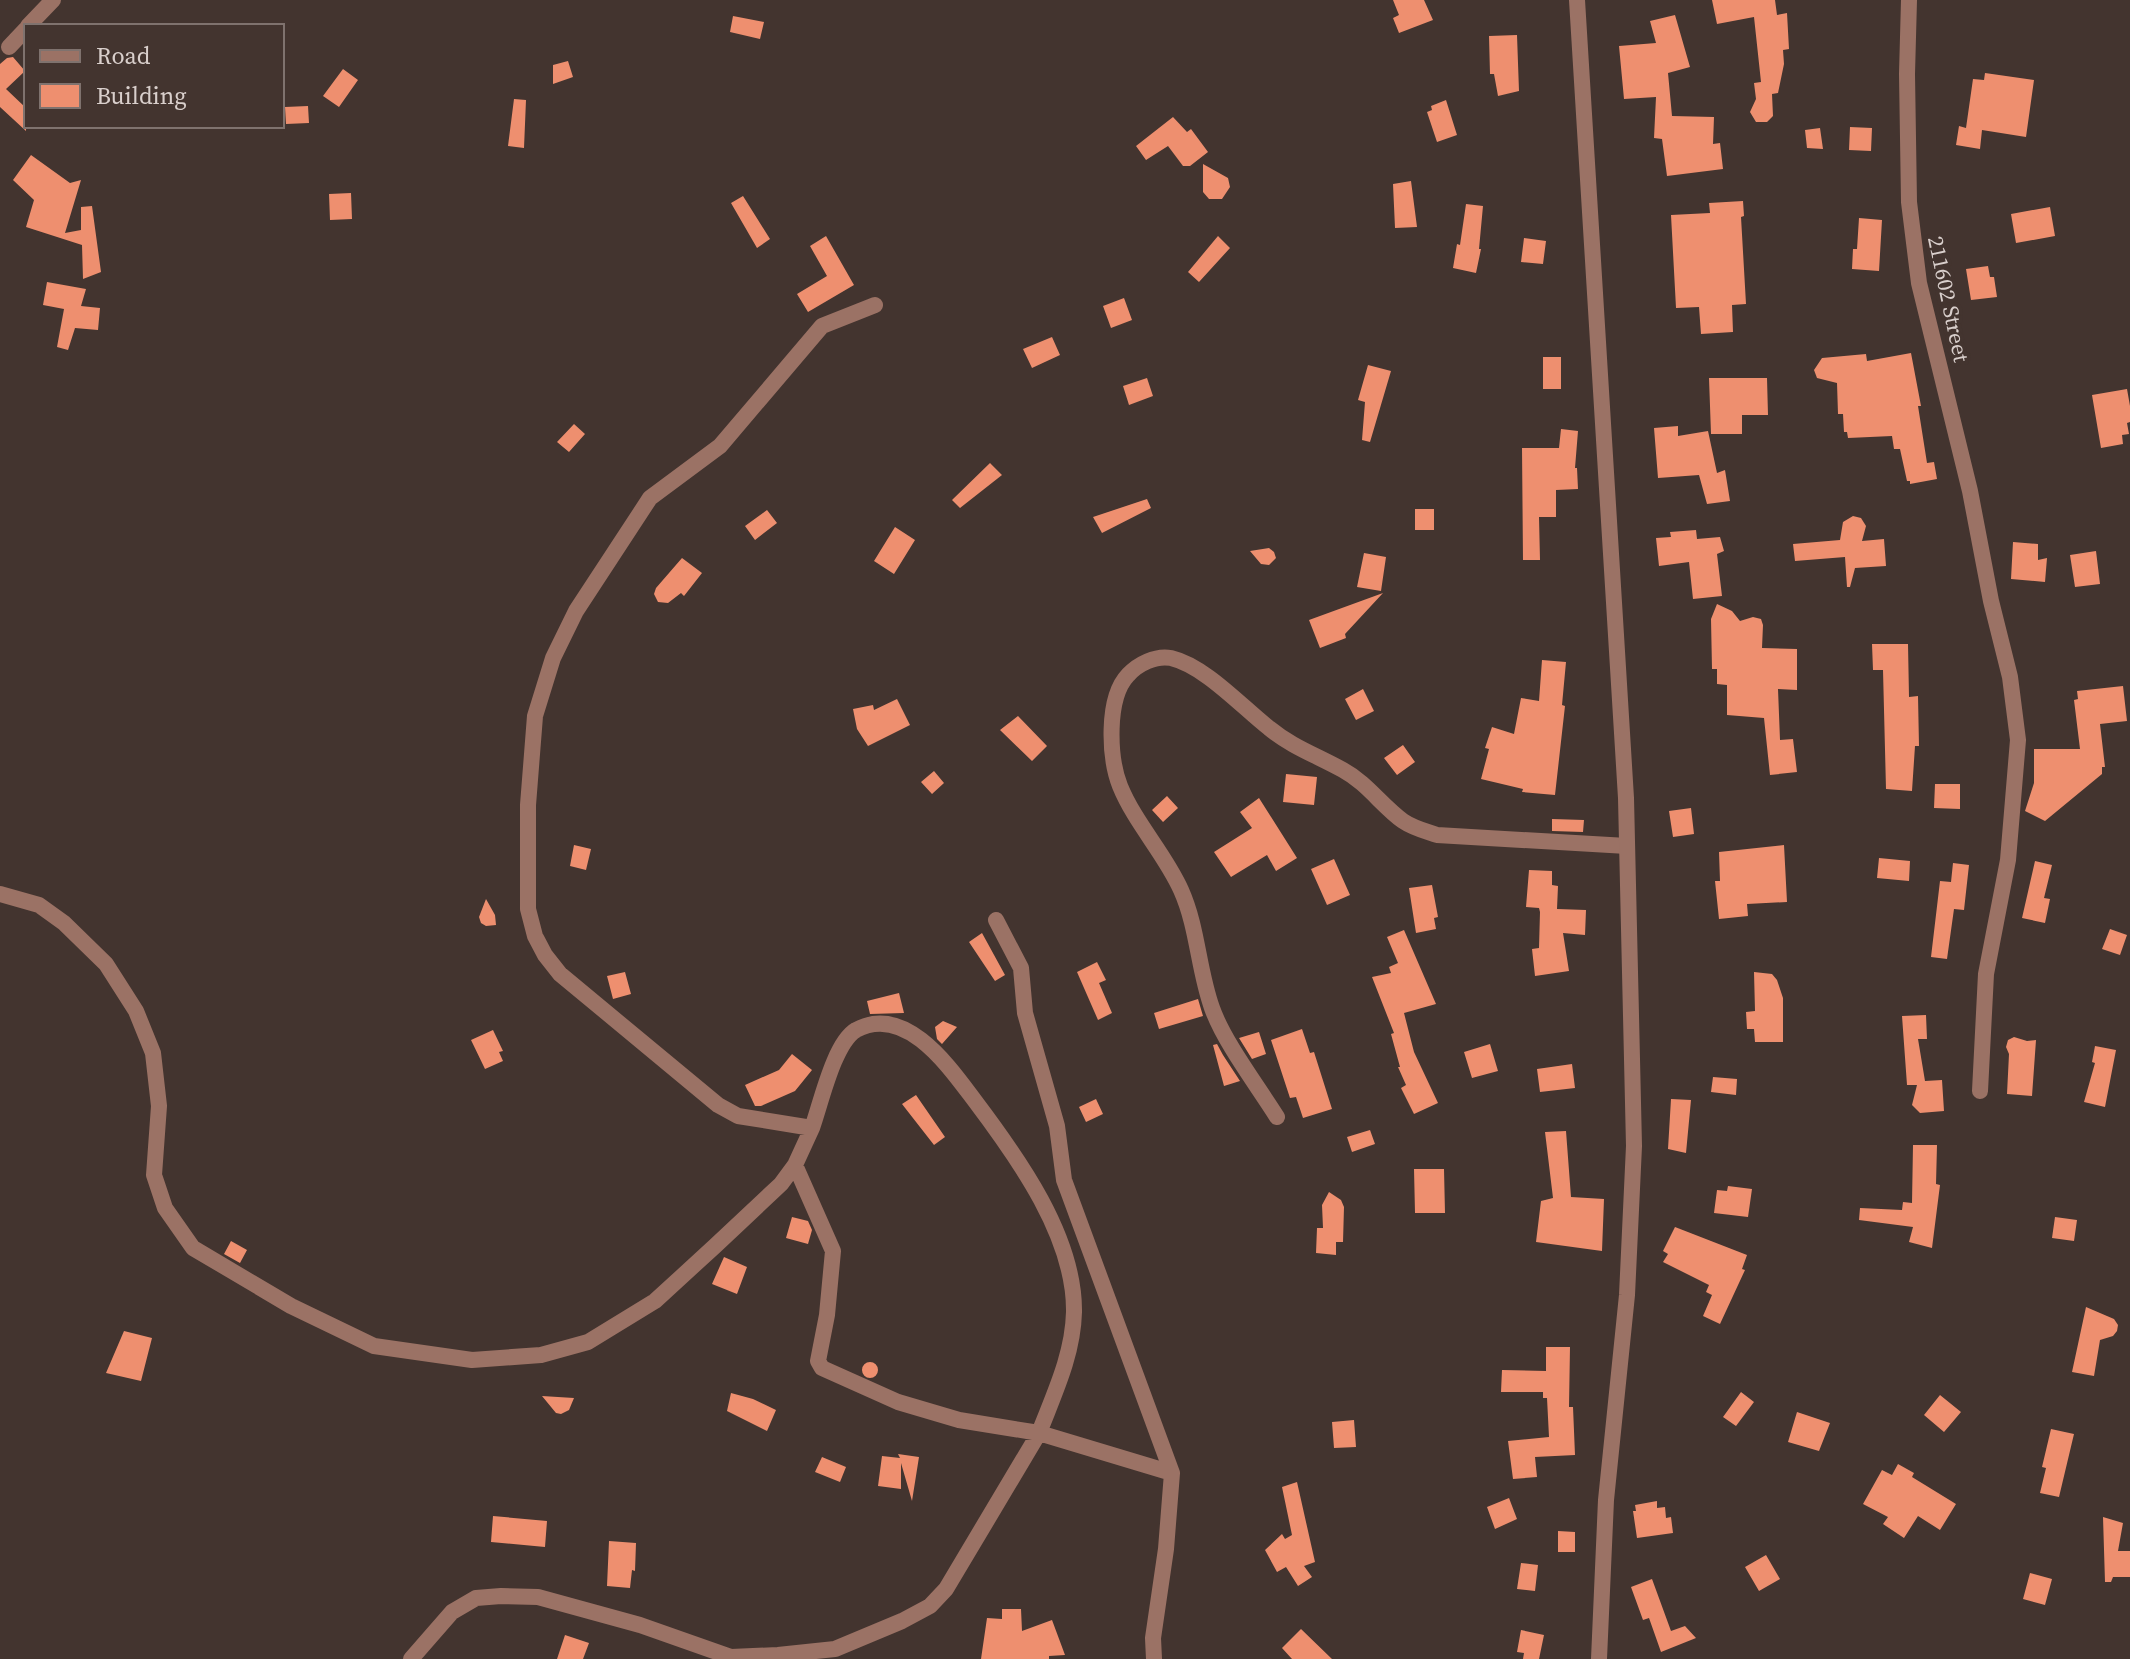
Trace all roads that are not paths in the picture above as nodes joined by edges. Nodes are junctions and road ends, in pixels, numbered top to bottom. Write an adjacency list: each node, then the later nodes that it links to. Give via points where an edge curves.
1 (53, 0): 4 (street)
2 (1577, 0): 8 (street)
3 (1909, 0): 11 (street, 211602 Street, via 1909,202 1919,283 1970,491 2010,677 2018,740 2008,860 1986,974)
4 (30, 24)
5 (24, 30): 6 (street)
6 (9, 47)
7 (875, 305): 13 (street, via 822,326 720,446 650,498 576,611 553,658 535,716 528,805 528,909 535,936 560,974 718,1105 738,1116)
8 (1627, 846): 12 (street, via 1437,835 1416,828 1345,770 1296,747 1200,672 1171,658 1157,658 1130,672 1111,708 1119,785 1180,888 1193,921 1213,1011); 19 (street, via 1632,1227 1606,1500)
9 (0, 894): 14 (street, via 39,905 64,923 106,964 136,1011 153,1053 159,1106 154,1175 165,1208 193,1248 291,1306 374,1346 472,1360 541,1355 588,1342 655,1301)
10 (996, 920): 16 (street, via 1021,968 1025,1013 1057,1126 1064,1180)
11 (1980, 1091)
12 (1277, 1117)
13 (812, 1128): 14 (street); 15 (street, via 842,1043 854,1031 887,1025 932,1046 1009,1145 1053,1225 1074,1310 1068,1359)
14 (795, 1165): 15 (street, via 833,1251 818,1361 822,1368 947,1417)
15 (1039, 1433): 16 (street); 17 (street, via 946,1589 930,1606 835,1649 731,1657 538,1597 501,1596 476,1598 452,1612)
16 (1172, 1473): 18 (street)
17 (411, 1659)
18 (1154, 1659)
19 (1599, 1659)

